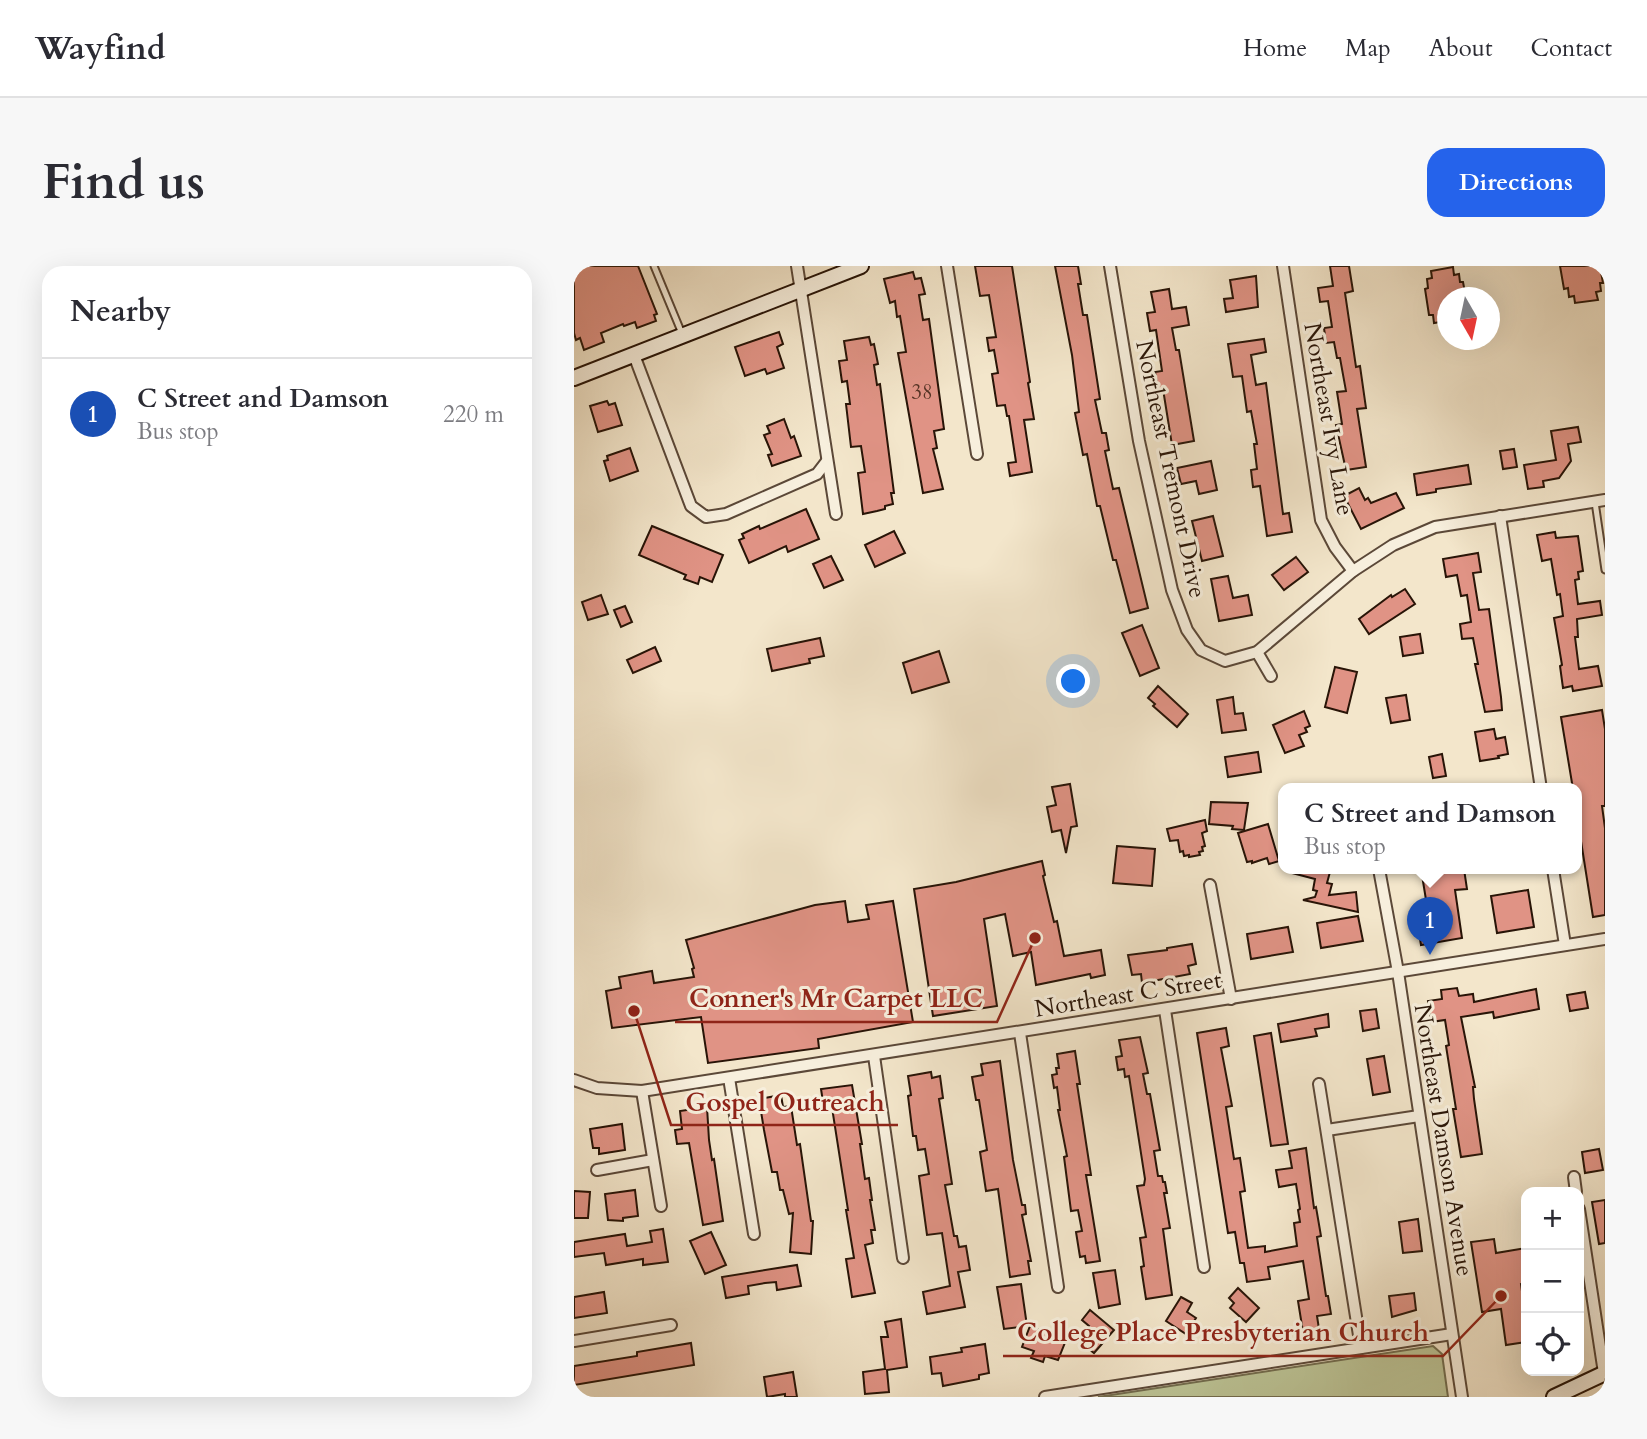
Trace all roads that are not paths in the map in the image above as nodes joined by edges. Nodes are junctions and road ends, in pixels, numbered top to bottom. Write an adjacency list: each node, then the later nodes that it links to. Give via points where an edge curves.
1 (654, 266): 8 (lane)
2 (797, 266): 7 (street)
3 (861, 266): 7 (main road)
4 (947, 266): 11 (street)
5 (1110, 266): 18 (street, Northeast Tremont Drive, via 1139,441 1171,590 1187,630 1201,650 1224,661)
6 (1283, 266): 17 (street, Northeast Ivy Lane, via 1321,520)
7 (801, 289): 8 (main road); 12 (street)
8 (683, 335): 9 (main road)
9 (634, 355): 10 (main road); 12 (street, via 691,506 706,517 726,514 817,474)
10 (574, 378)
11 (977, 454)
12 (827, 461): 14 (street)
13 (1600, 501): 15 (street); 16 (lane)
14 (835, 514)
15 (1500, 516): 17 (street, via 1434,527 1393,545); 20 (street)
16 (1605, 570)
17 (1353, 571): 18 (street)
18 (1257, 652): 19 (street)
19 (1271, 677)
20 (1540, 783)
21 (1380, 874): 26 (street, Northeast Damson Avenue)
22 (1554, 874): 25 (street)
23 (1210, 886): 27 (street)
24 (1605, 939): 25 (street, Northeast C Street)
25 (1565, 945): 26 (street, Northeast C Street)
26 (1398, 972): 27 (street, Northeast C Street); 35 (street, Northeast Damson Avenue)
27 (1231, 999): 28 (street, Northeast C Street)
28 (1165, 1010): 29 (street, Northeast C Street); 45 (street)
29 (1020, 1033): 30 (street, Northeast C Street); 46 (street)
30 (874, 1056): 31 (street, Northeast C Street); 44 (street)
31 (729, 1078): 34 (street, Northeast C Street); 42 (street)
32 (574, 1080): 34 (street, Northeast C Street, via 597,1088)
33 (1319, 1084): 36 (street)
34 (642, 1091): 37 (street)
35 (1419, 1116): 36 (street); 48 (street, Northeast Damson Avenue)
36 (1326, 1130): 50 (street)
37 (653, 1160): 38 (street); 41 (street)
38 (597, 1170)
39 (1574, 1177): 40 (street)
40 (1575, 1187)
41 (661, 1206)
42 (754, 1234)
43 (1584, 1241): 51 (street)
44 (903, 1258)
45 (1203, 1267)
46 (1058, 1287)
47 (671, 1325): 49 (street)
48 (1452, 1334): 50 (street); 53 (street, Northeast Damson Avenue)
49 (574, 1341)
50 (1362, 1348): 52 (street)
51 (1605, 1373): 54 (main road)
52 (1045, 1397)
53 (1462, 1397)
54 (1554, 1397)

